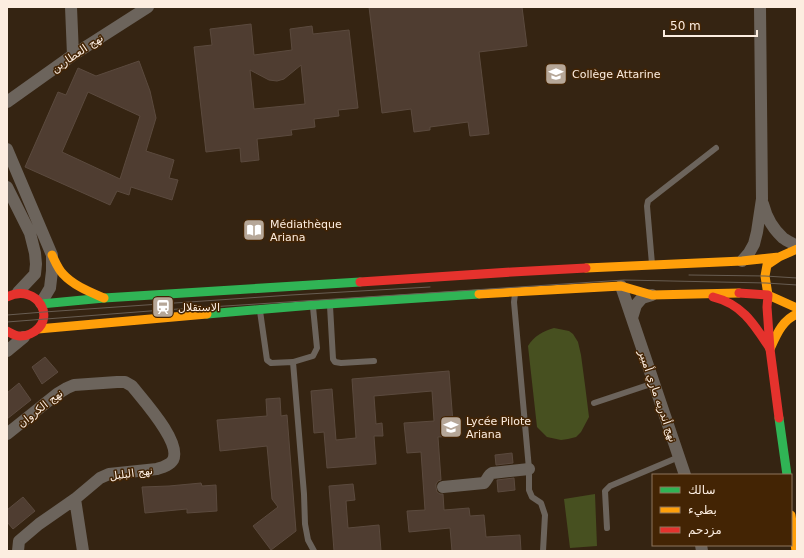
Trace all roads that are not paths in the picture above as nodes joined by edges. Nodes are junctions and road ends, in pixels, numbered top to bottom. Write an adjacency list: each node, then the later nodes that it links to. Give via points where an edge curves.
1 (71, 7): 4 (street)
2 (148, 7): 4 (street, نهج العطارين)
3 (760, 7): 9 (street)
4 (73, 55): 5 (street, نهج العطارين)
5 (7, 102)
6 (716, 148): 14 (lane, via 648,201)
7 (7, 149): 11 (street)
8 (7, 187): 16 (street, via 30,234 35,253 35,274)
9 (762, 200): 10 (street, via 767,217 774,227); 13 (street, via 754,244)
10 (797, 248): 12 (street)
11 (52, 255): 22 (street, via 62,273 71,281); 23 (street, via 50,288)
12 (779, 257): 13 (street); 20 (street, via 767,265 765,276)
13 (742, 261): 14 (street)
14 (652, 265): 22 (street)
15 (621, 286): 17 (street); 19 (street); 29 (street, نهج أندريه ماري أمبير)
16 (18, 292): 21 (street); 23 (street, via 31,294)
17 (515, 292): 24 (street); 42 (lane)
18 (697, 294): 19 (street); 20 (street); 33 (street, via 718,297 731,304 758,330)
19 (652, 295): 29 (street, via 642,298 636,305)
20 (768, 295): 26 (street); 33 (street)
21 (7, 297)
22 (104, 298): 23 (street)
23 (41, 304): 30 (street, via 44,319)
24 (330, 304): 25 (street); 35 (lane, via 335,362)
25 (313, 305): 27 (street); 36 (lane, via 317,348 313,356)
26 (797, 308)
27 (260, 310): 30 (street); 36 (lane, via 267,360 271,363)
28 (797, 314): 33 (street, via 783,325)
29 (632, 318): 37 (street, نهج أندريه ماري أمبير)
30 (38, 330): 32 (street)
31 (7, 331): 32 (street, via 14,336)
32 (24, 337): 34 (street)
33 (770, 350): 44 (street)
34 (7, 352)
35 (374, 361)
36 (293, 362): 51 (lane, via 305,524 308,540)
37 (654, 383): 39 (lane); 41 (street, نهج أندريه ماري أمبير)
38 (74, 385): 40 (street, نهج الكروان, via 58,394); 46 (street, نهج البلبل, via 125,382 132,386 163,426 175,450 174,458 164,467 109,474 100,478)
39 (594, 403)
40 (7, 434)
41 (679, 457): 43 (street, نهج أندريه ماري أمبير); 48 (lane, via 610,486 605,491)
42 (529, 469): 45 (street, via 492,473 484,483); 52 (lane, via 529,490 532,497 541,503 545,515)
43 (685, 474)
44 (787, 474)
45 (443, 487)
46 (75, 499): 49 (street, نهج البلبل, via 20,541); 50 (street)
47 (792, 521): 53 (street)
48 (607, 528)
49 (18, 551)
50 (83, 551)
51 (314, 551)
52 (543, 551)
53 (796, 551)

